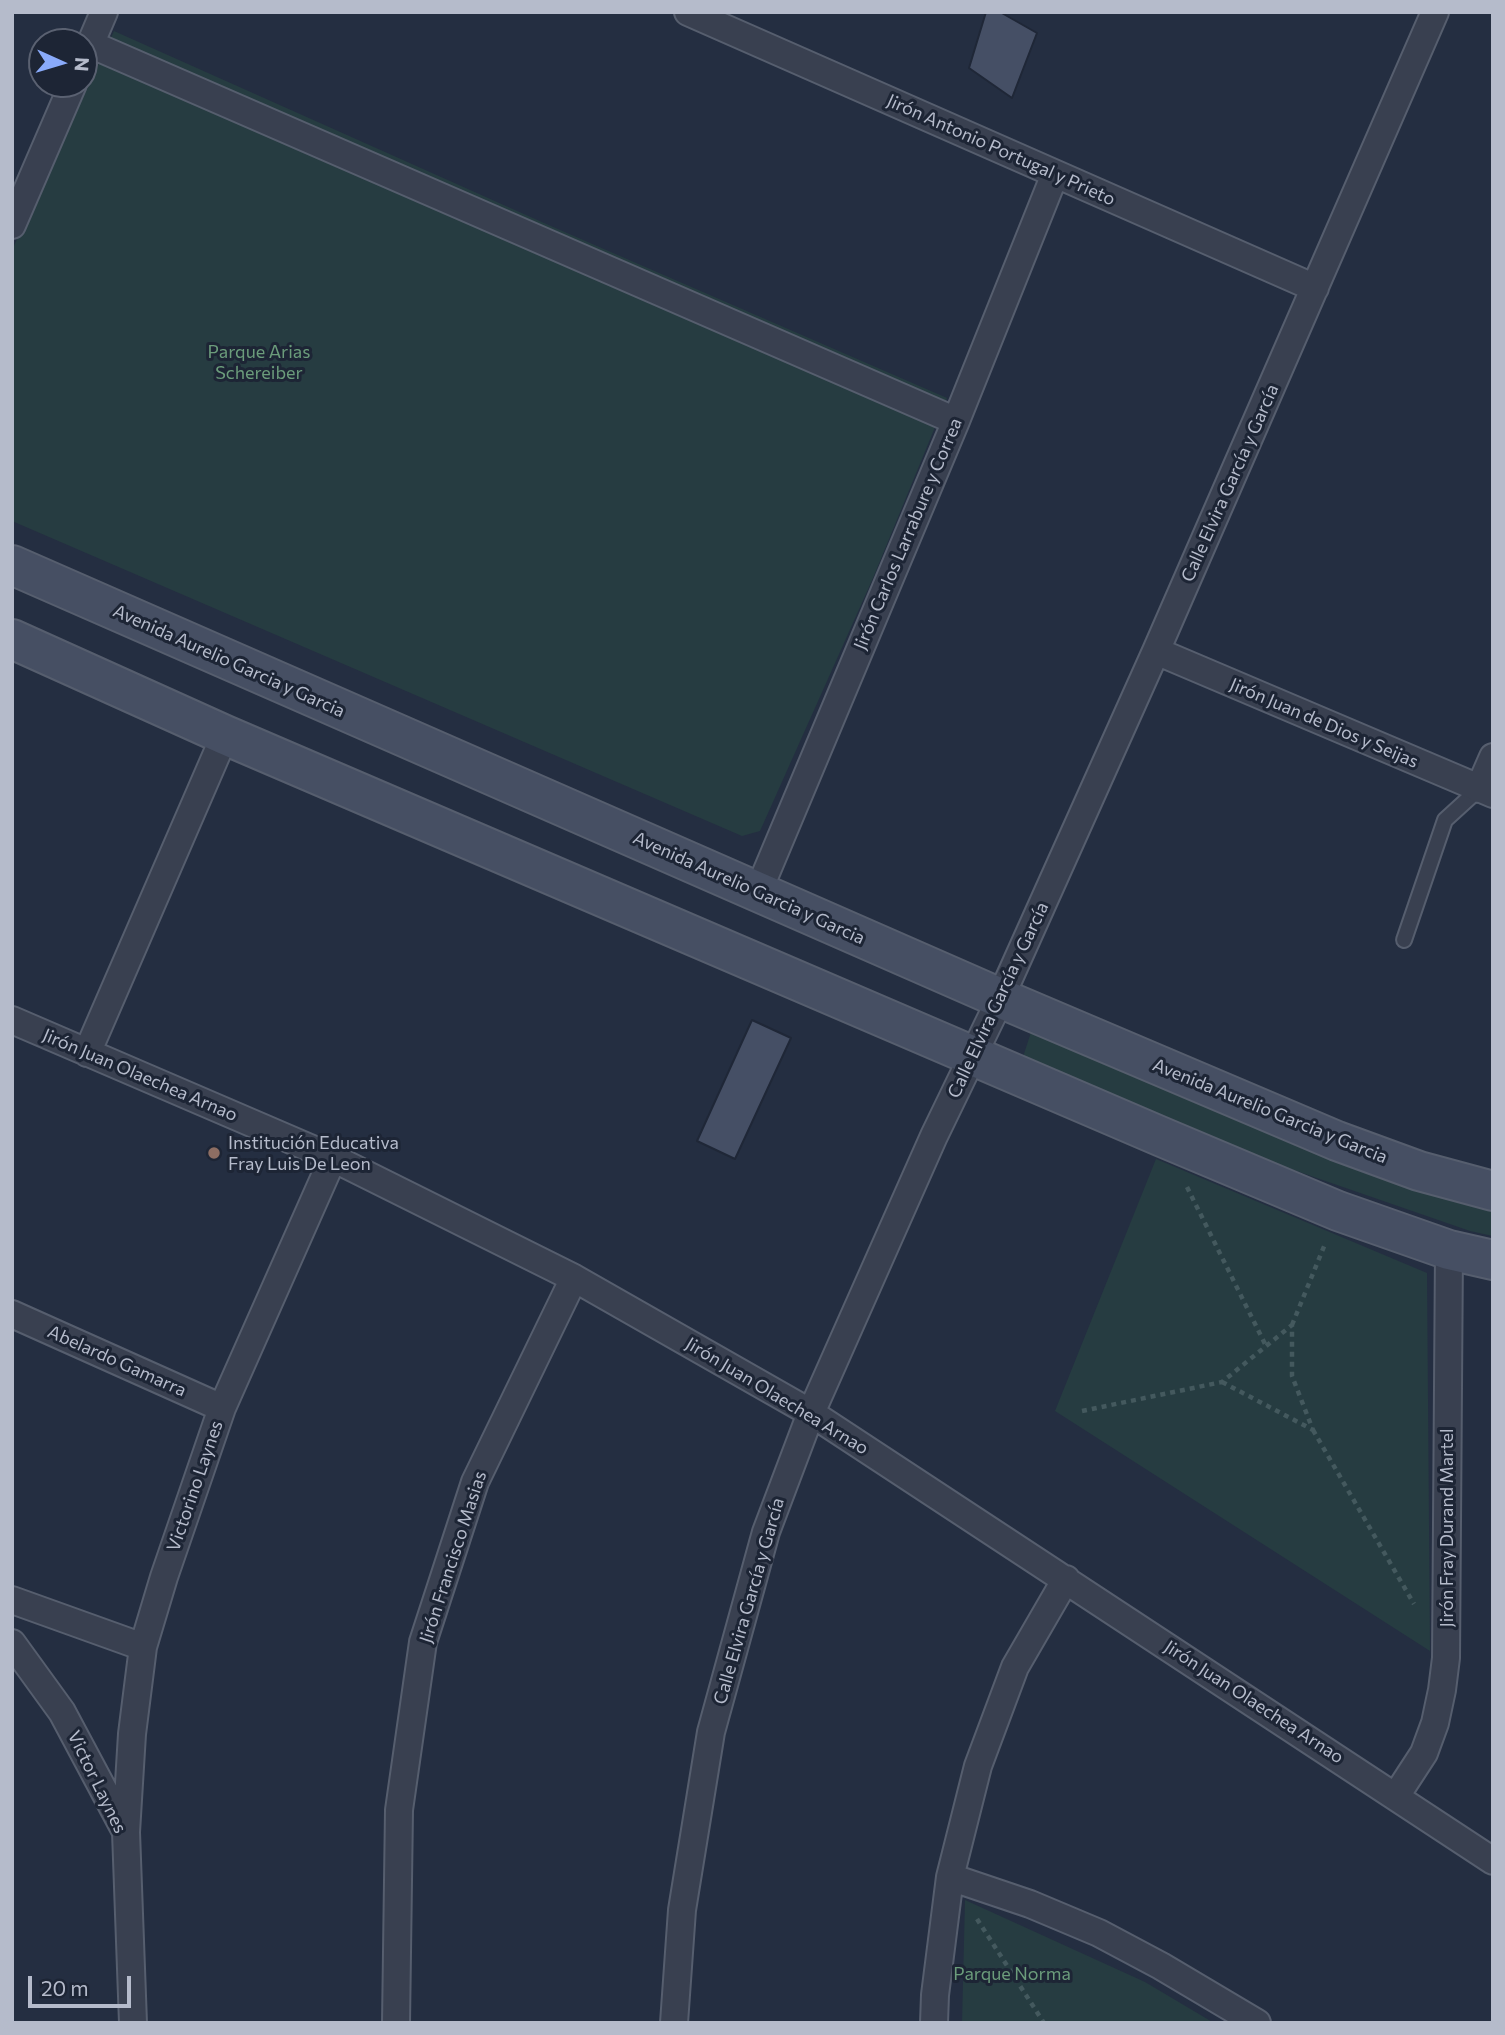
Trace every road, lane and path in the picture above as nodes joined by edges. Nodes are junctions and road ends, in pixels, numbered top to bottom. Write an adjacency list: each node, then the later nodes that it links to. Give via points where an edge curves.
1 (688, 12): 5 (street, Jirón Antonio Portugal y Prieto)
2 (1435, 12): 7 (street, Calle Elvira García y García)
3 (98, 56): 8 (street)
4 (67, 98): 6 (street)
5 (1055, 174): 7 (street, Jirón Antonio Portugal y Prieto); 8 (street, Jirón Carlos Larrabure y Correa)
6 (12, 225)
7 (1315, 288): 11 (street, Calle Elvira García y García)
8 (956, 421): 15 (street, Jirón Carlos Larrabure y Correa)
9 (12, 565): 15 (main road, Avenida Aurelio Garcia y Garcia)
10 (18, 646): 12 (main road)
11 (1156, 651): 14 (street, Jirón Juan de Dios y Seijas); 17 (street, Calle Elvira García y García)
12 (225, 735): 19 (street); 20 (main road)
13 (1493, 757): 14 (street)
14 (1486, 791): 16 (lane, via 1445,820)
15 (758, 892): 17 (main road, Avenida Aurelio Garcia y Garcia)
16 (1404, 940)
17 (1000, 998): 20 (street, Calle Elvira García y García); 23 (main road, Avenida Aurelio Garcia y Garcia, via 1337,1140 1419,1171)
18 (12, 1020): 19 (street, Jirón Juan Olaechea Arnao)
19 (87, 1053): 22 (street, Jirón Juan Olaechea Arnao)
20 (973, 1055): 21 (main road); 34 (street, Calle Elvira García y García)
21 (1162, 1137): 24 (main road); 30 (path)
22 (333, 1158): 27 (street, Jirón Juan Olaechea Arnao); 32 (street, Victorino Laynes)
23 (1493, 1191)
24 (1338, 1210): 25 (main road); 29 (path)
25 (1449, 1250): 26 (main road); 41 (street, Jirón Fray Durand Martel, via 1446,1658 1435,1723 1424,1753)
26 (1493, 1260)
27 (574, 1278): 34 (street, Jirón Juan Olaechea Arnao); 46 (street, Jirón Francisco Masias, via 475,1482 423,1642 399,1810)
28 (12, 1314): 32 (street, Abelardo Gamarra)
29 (1292, 1325): 30 (path); 35 (path, via 1292,1376)
30 (1266, 1346): 31 (path)
31 (1222, 1382): 33 (path); 35 (path)
32 (222, 1408): 40 (street, Victorino Laynes)
33 (1082, 1411)
34 (811, 1413): 36 (street, Jirón Juan Olaechea Arnao); 47 (street, Calle Elvira García y García, via 766,1532 711,1732 682,1910)
35 (1313, 1430): 38 (path)
36 (1066, 1579): 41 (street, Jirón Juan Olaechea Arnao); 44 (street, via 1015,1667 978,1766)
37 (12, 1600): 40 (street)
38 (1418, 1610)
39 (12, 1643): 42 (street, Victor Laynes, via 62,1712)
40 (143, 1647): 42 (street, Victorino Laynes)
41 (1396, 1796): 43 (street, Jirón Juan Olaechea Arnao)
42 (126, 1832): 45 (street, Victor Laynes)
43 (1493, 1861)
44 (950, 1877): 48 (street); 49 (path); 50 (street, via 1099,1933)
45 (134, 2023)
46 (396, 2023)
47 (674, 2023)
48 (934, 2023)
49 (1044, 2023)
50 (1257, 2023)

